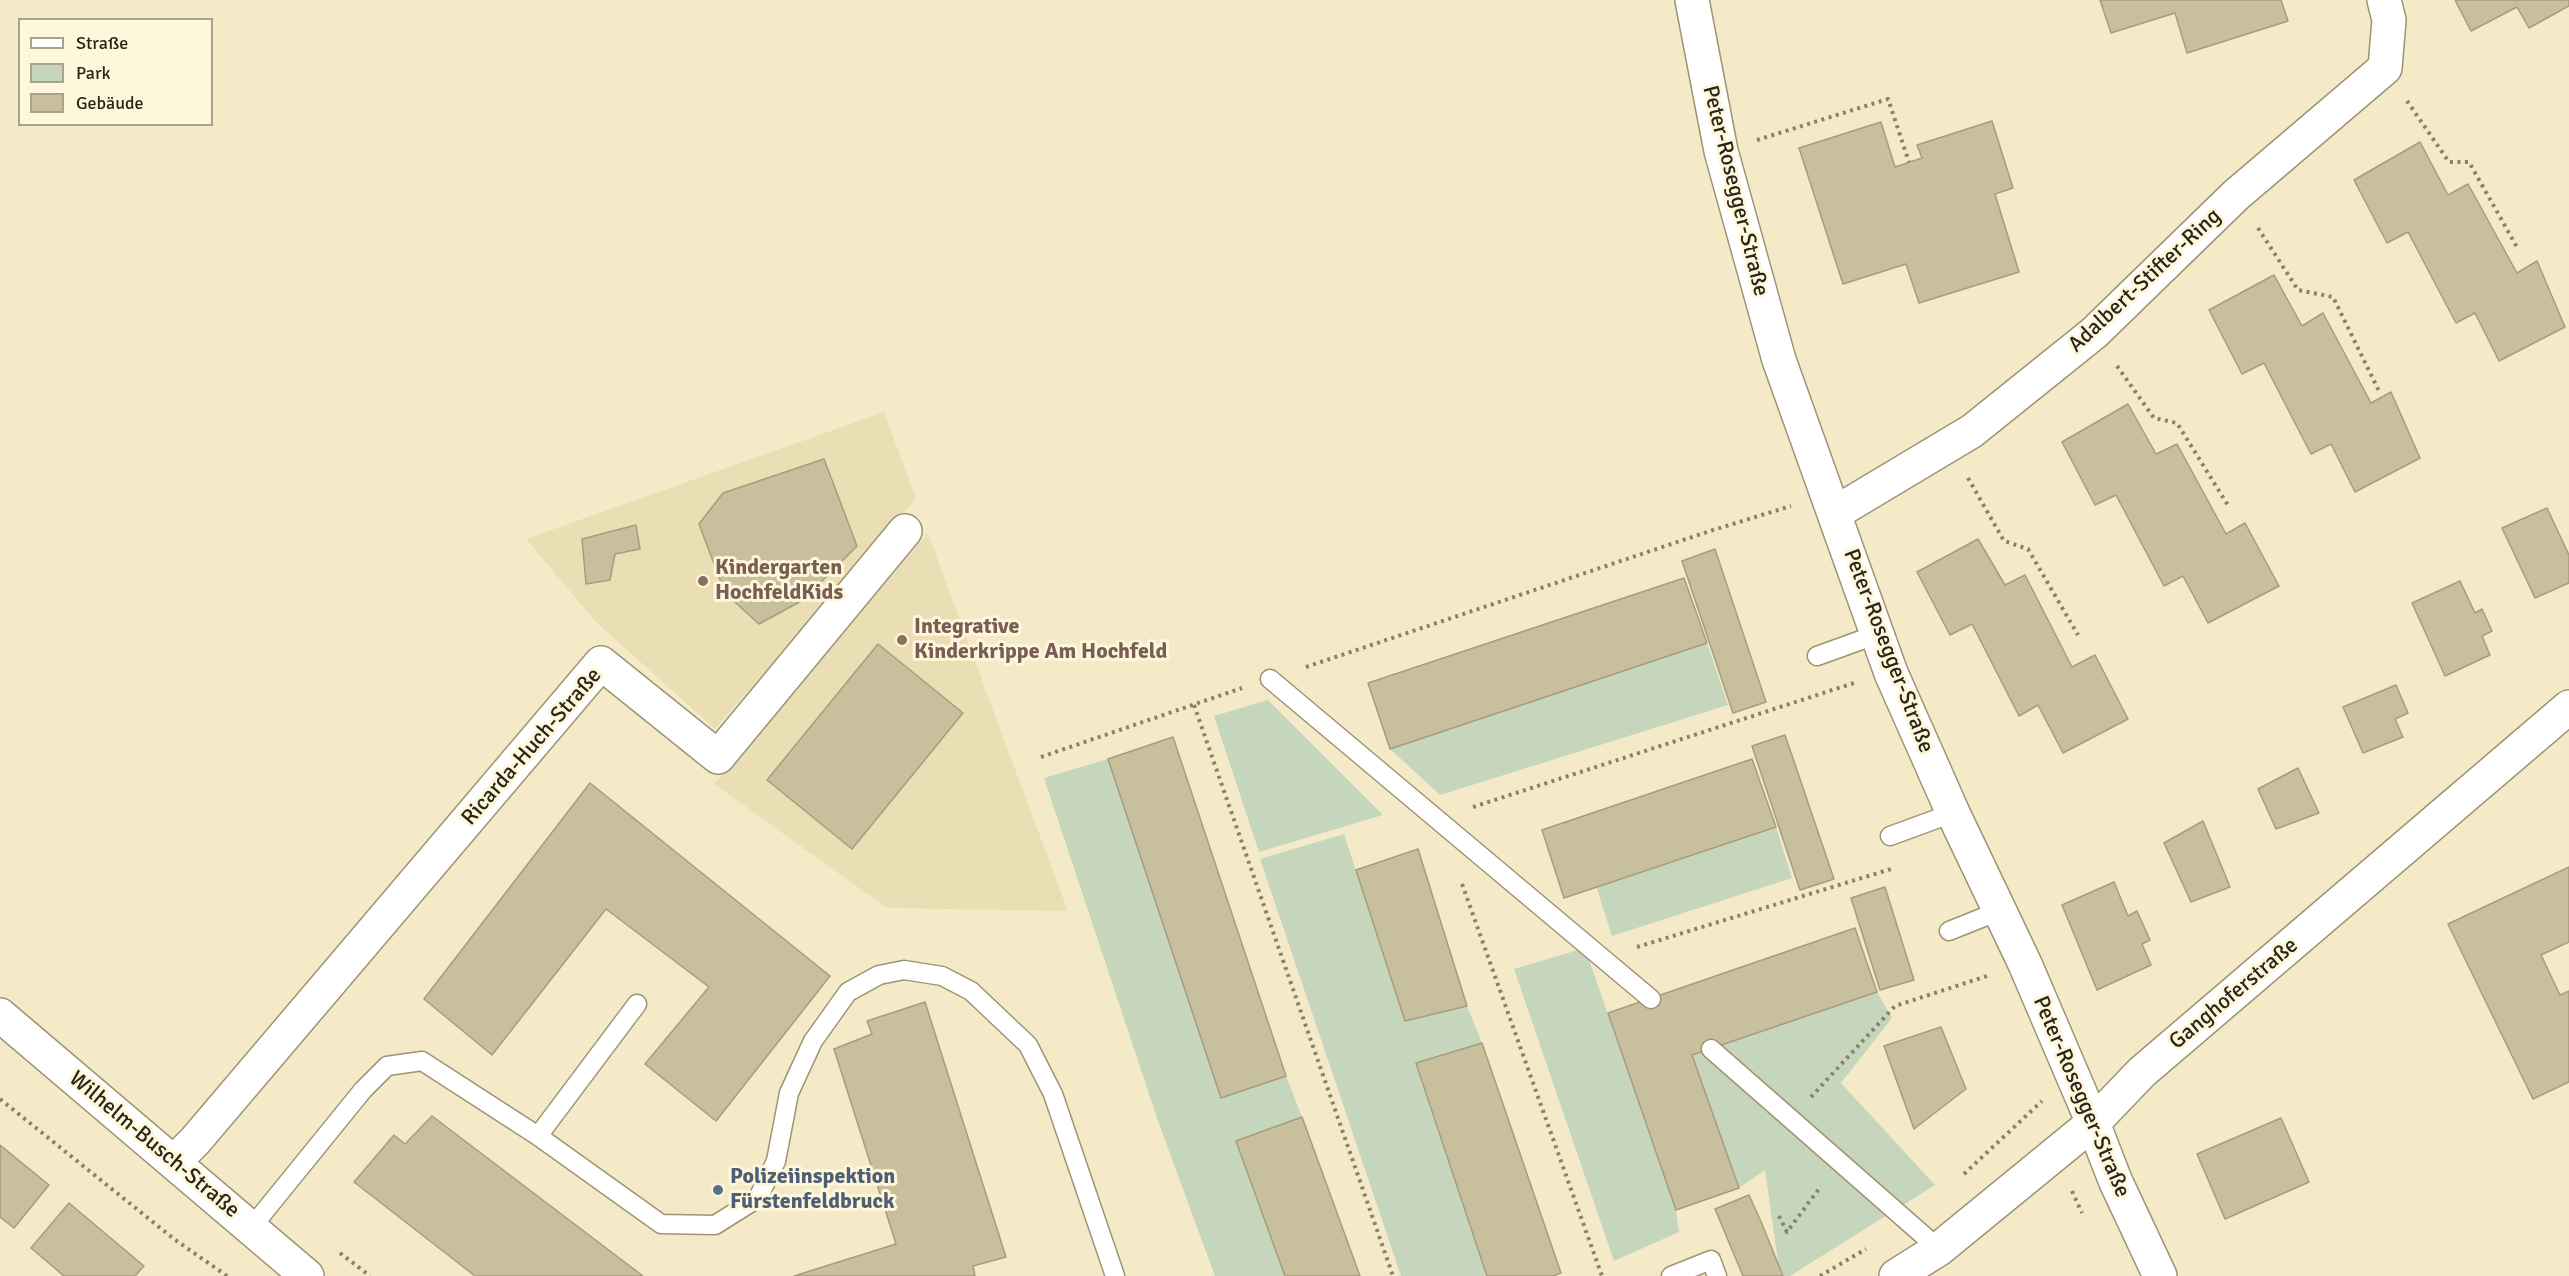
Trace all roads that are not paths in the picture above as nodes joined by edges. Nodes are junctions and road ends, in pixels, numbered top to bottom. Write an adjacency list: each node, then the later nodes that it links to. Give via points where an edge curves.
1 (1692, 0): 3 (street, Peter-Rosegger-Straße, via 1721,151 1779,360)
2 (2384, 0): 3 (street, Adalbert-Stifter-Ring, via 2389,20 2385,68 2236,195 2094,333 1950,446)
3 (1831, 503): 5 (street, Peter-Rosegger-Straße)
4 (905, 531): 19 (street, Ricarda-Huch-Straße, via 718,757 601,663)
5 (1878, 634): 6 (lane); 9 (street, Peter-Rosegger-Straße, via 1891,673)
6 (1817, 656)
7 (1270, 679): 13 (lane)
8 (2569, 707): 17 (street, Ganghoferstraße, via 2142,1072)
9 (1953, 813): 10 (lane); 11 (street, Peter-Rosegger-Straße)
10 (1890, 836)
11 (1998, 910): 12 (lane); 17 (street, Peter-Rosegger-Straße)
12 (1949, 931)
13 (1651, 999)
14 (637, 1004): 18 (lane)
15 (0, 1015): 19 (street, Wilhelm-Busch-Straße)
16 (1711, 1049): 21 (lane)
17 (2093, 1123): 21 (street, Ganghoferstraße); 27 (street, Peter-Rosegger-Straße)
18 (538, 1136): 20 (lane, via 422,1061 387,1066); 23 (lane, via 661,1224 715,1225 758,1198 776,1161 789,1093 813,1041 848,992 879,975 904,970 942,976 971,991 1028,1045 1053,1094)
19 (174, 1162): 20 (street, Wilhelm-Busch-Straße)
20 (251, 1228): 22 (street, Wilhelm-Busch-Straße)
21 (1939, 1249): 26 (street, Ganghoferstraße)
22 (307, 1276)
23 (1116, 1276)
24 (1671, 1276): 25 (lane, via 1711,1260)
25 (1716, 1276)
26 (1896, 1276)
27 (2160, 1276)

